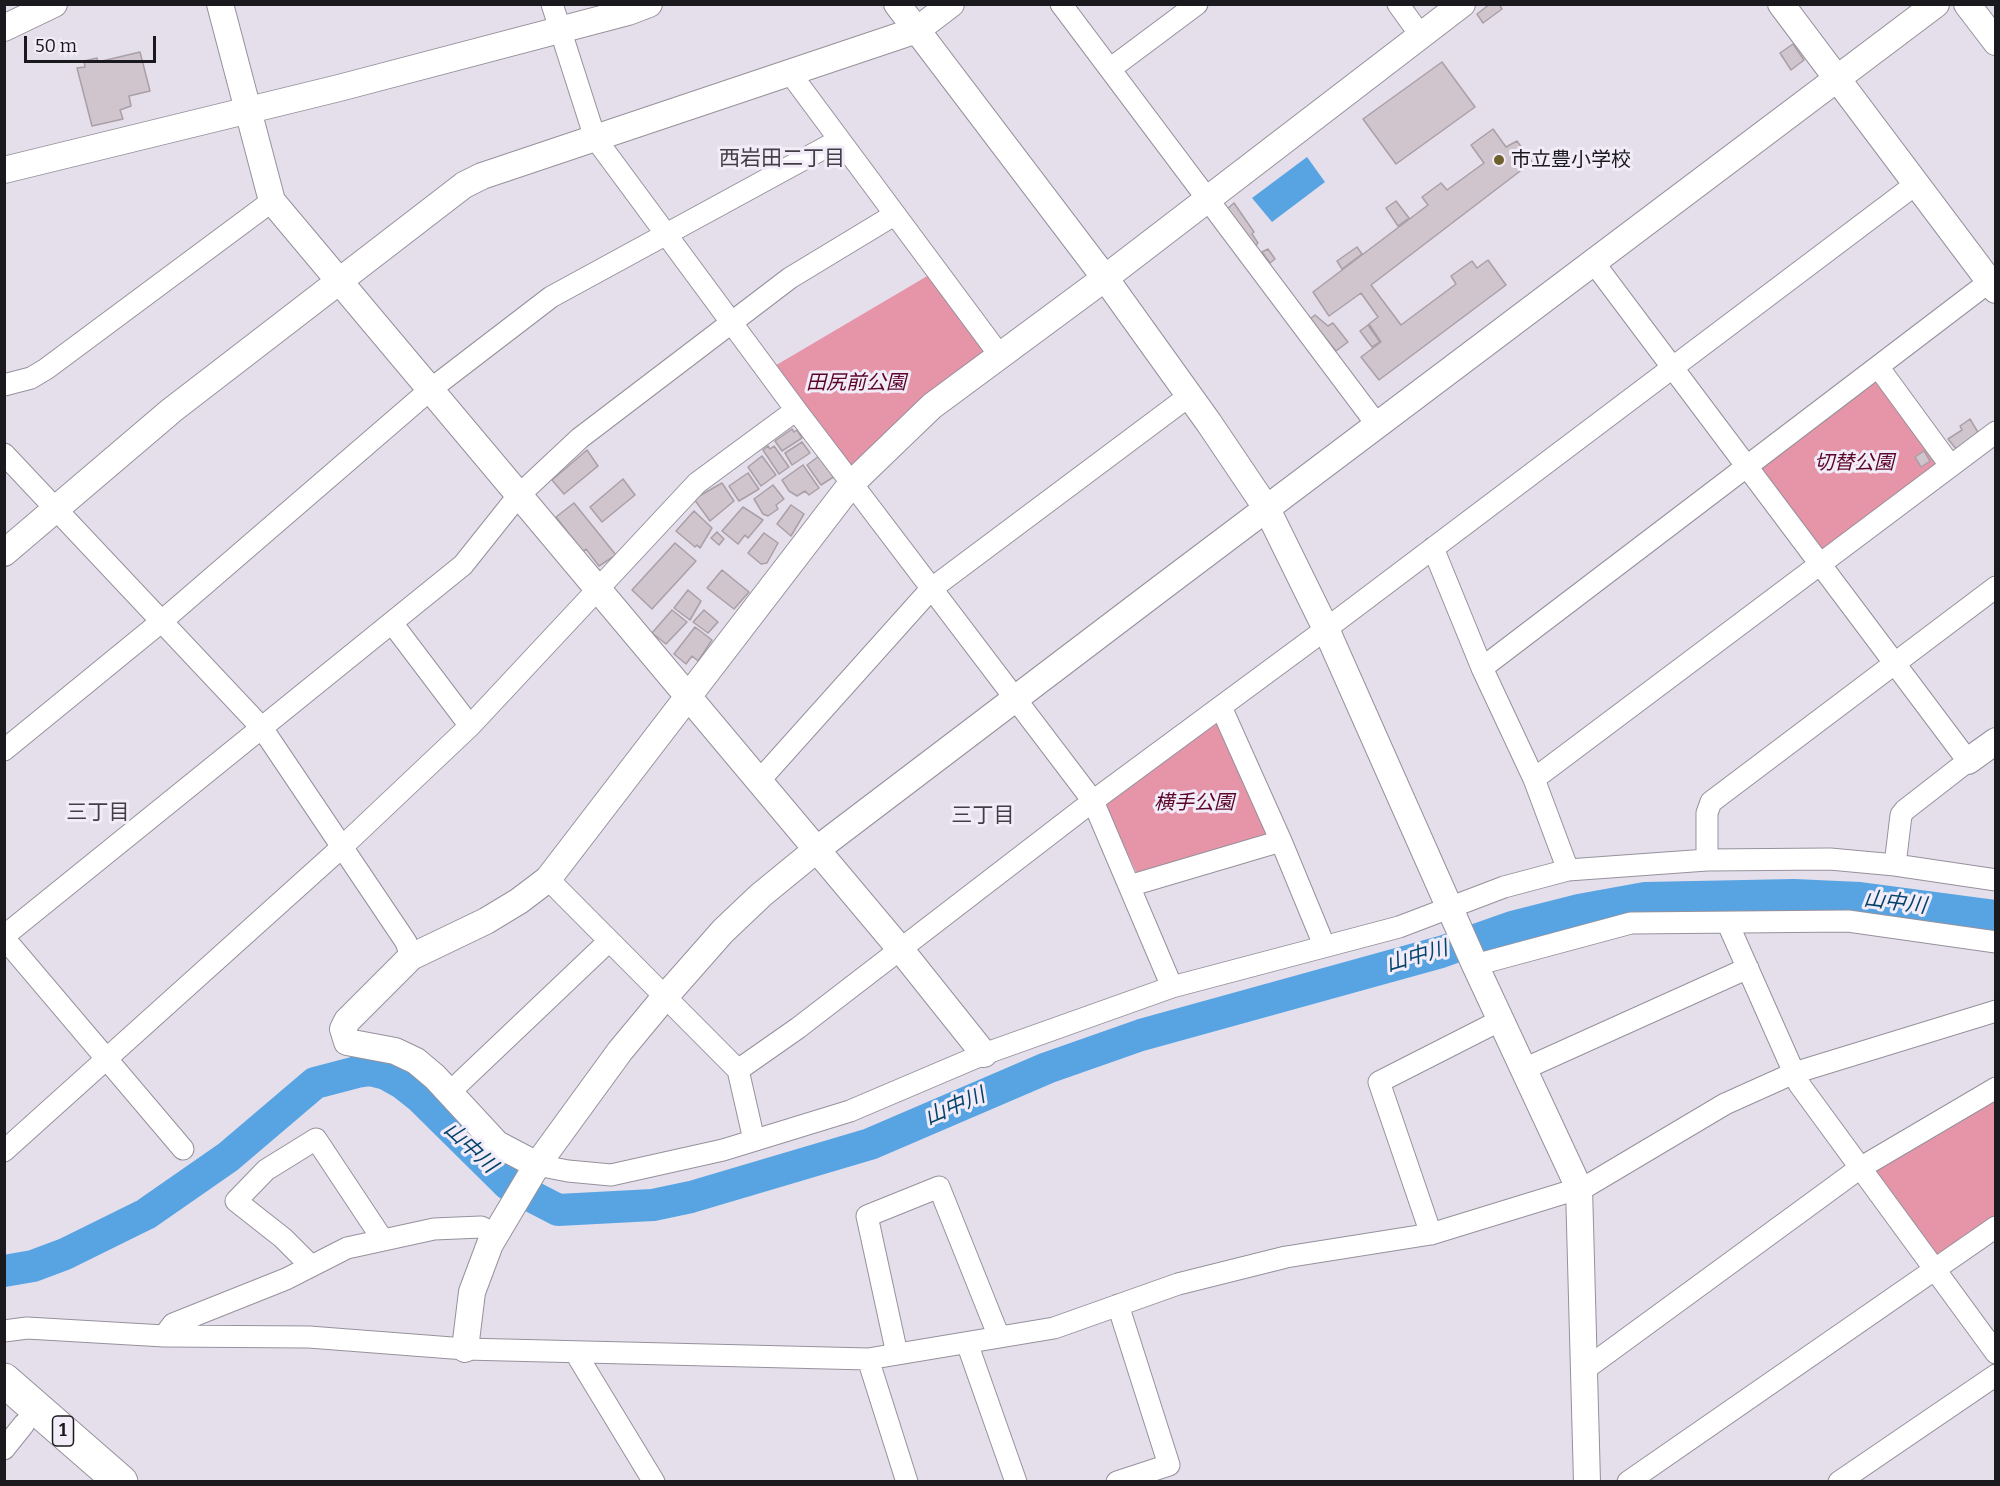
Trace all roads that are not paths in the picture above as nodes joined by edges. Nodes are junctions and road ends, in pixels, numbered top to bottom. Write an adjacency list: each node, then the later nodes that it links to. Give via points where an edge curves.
1 (54, 4): 14 (street)
2 (220, 4): 22 (street)
3 (552, 4): 16 (street)
4 (649, 4): 16 (street)
5 (897, 4): 15 (street)
6 (951, 4): 15 (street)
7 (1061, 4): 19 (street)
8 (1197, 4): 19 (street)
9 (1398, 4): 17 (street)
10 (1462, 4): 17 (street)
11 (1781, 4): 21 (street)
12 (1936, 4): 21 (street)
13 (1967, 4): 18 (street)
14 (4, 28)
15 (917, 30): 20 (street); 32 (street)
16 (560, 31): 22 (street); 23 (street)
17 (1421, 36): 27 (street)
18 (1995, 42)
19 (1110, 69): 27 (street)
20 (790, 73): 23 (street); 24 (street)
21 (1838, 80): 26 (street); 31 (street)
22 (249, 110): 25 (street); 28 (street)
23 (595, 138): 30 (street); 33 (street, via 464,185)
24 (839, 140): 29 (street); 30 (street)
25 (4, 170)
26 (1916, 184): 34 (street); 37 (street)
27 (1206, 198): 32 (street); 43 (street)
28 (272, 201): 33 (street); 39 (street, via 46,369 31,378)
29 (894, 215): 35 (street, via 790,278); 36 (street)
30 (663, 233): 35 (street); 40 (street, via 551,297)
31 (1594, 263): 37 (street); 43 (street)
32 (1105, 278): 36 (street); 41 (street)
33 (338, 281): 40 (street); 50 (street, via 172,410)
34 (1993, 283): 38 (street)
35 (731, 321): 42 (street); 49 (street, via 580,438)
36 (1001, 357): 48 (street, via 932,406)
37 (1673, 368): 47 (street); 52 (street)
38 (1879, 368): 46 (street); 47 (street)
39 (4, 385)
40 (431, 389): 49 (street); 58 (street)
41 (1190, 396): 51 (street); 56 (street)
42 (796, 410): 48 (street); 57 (street, via 697,483)
43 (1378, 426): 51 (street)
44 (1995, 432): 46 (street)
45 (4, 454): 50 (street)
46 (1950, 465): 54 (street)
47 (1747, 468): 54 (street); 62 (street)
48 (852, 483): 56 (street); 63 (street)
49 (518, 496): 57 (street); 59 (street, via 462,566)
50 (57, 509): 53 (street); 58 (street)
51 (1267, 509): 60 (street); 64 (street)
52 (1433, 548): 60 (street); 62 (street)
53 (4, 553)
54 (1821, 563): 61 (street); 71 (street)
55 (1995, 587): 61 (street)
56 (931, 589): 64 (street); 72 (street)
57 (598, 591): 63 (street); 66 (street)
58 (162, 621): 67 (street); 69 (street)
59 (392, 623): 66 (street); 67 (street)
60 (1326, 629): 65 (street); 83 (street)
61 (1895, 662): 70 (street); 77 (street, via 1711,802 1707,813)
62 (1482, 668): 71 (street)
63 (688, 696): 72 (street); 80 (street)
64 (1015, 700): 73 (street); 76 (street)
65 (1221, 707): 73 (street); 74 (street)
66 (470, 726): 75 (street)
67 (262, 728): 75 (street); 85 (street)
68 (1995, 741): 70 (street)
69 (4, 750)
70 (1968, 761): 78 (street, via 1901,815)
71 (1534, 779): 79 (street)
72 (759, 781): 76 (street)
73 (1093, 801): 82 (street); 89 (street)
74 (1281, 841): 82 (street); 88 (street)
75 (342, 847): 90 (street, via 406,942); 98 (street)
76 (816, 850): 89 (street); 94 (street, via 723,931)
77 (1707, 860): 78 (street, via 1830,859); 79 (street)
78 (1894, 865): 81 (street)
79 (1568, 870): 83 (street, via 1504,887)
80 (548, 879): 86 (street); 90 (street, via 486,921)
81 (1995, 880)
82 (1129, 886): 93 (street)
83 (1452, 912): 88 (street); 91 (street)
84 (1728, 924): 87 (street, via 1848,921); 91 (street, via 1631,923); 92 (street)
85 (4, 937): 98 (street)
86 (609, 941): 94 (street); 103 (street)
87 (1995, 942)
88 (1324, 945): 93 (street)
89 (901, 950): 97 (street); 100 (street)
90 (411, 957): 103 (street, via 347,1021 344,1038 347,1042 395,1051 416,1061)
91 (1474, 962): 96 (street)
92 (1748, 968): 99 (street); 101 (street)
93 (1172, 987): 97 (street)
94 (664, 998): 100 (street); 107 (street)
95 (1995, 1011): 101 (street)
96 (1501, 1020): 99 (street); 112 (street, via 1379,1082)
97 (984, 1054): 104 (street, via 850,1111)
98 (106, 1058): 105 (street); 106 (street)
99 (1524, 1069): 109 (street)
100 (738, 1070): 104 (street)
101 (1794, 1073): 108 (street); 109 (street, via 1725,1104)
102 (1995, 1088): 108 (street)
103 (450, 1092): 107 (street, via 497,1144)
104 (754, 1140): 107 (street, via 611,1175)
105 (183, 1149)
106 (4, 1151)
107 (537, 1165): 111 (street)
108 (1860, 1168): 115 (street); 126 (street)
109 (1579, 1188): 112 (street); 126 (street)
110 (1995, 1227): 115 (street)
111 (496, 1234): 113 (street, via 481,1227 434,1229); 121 (street, via 472,1292)
112 (1431, 1234): 116 (street, via 1286,1257 1178,1284)
113 (383, 1240): 114 (street, via 347,1248); 114 (street, via 316,1139 266,1170 236,1201)
114 (311, 1266): 118 (street, via 173,1324)
115 (1935, 1270): 123 (street); 137 (street)
116 (1118, 1305): 119 (street, via 1054,1328); 135 (street, via 1169,1465)
117 (4, 1331): 118 (street, via 27,1328)
118 (164, 1336): 121 (street, via 309,1337)
119 (999, 1337): 120 (street); 124 (street, via 939,1187 867,1216)
120 (967, 1343): 124 (street); 134 (street)
121 (465, 1349): 122 (street)
122 (575, 1352): 125 (street); 132 (street)
123 (1995, 1353)
124 (897, 1354): 125 (street)
125 (868, 1359): 133 (street)
126 (1584, 1370): 136 (street)
127 (1995, 1375): 138 (street)
128 (4, 1380): 131 (highway, 1)
129 (11, 1427): 130 (highway, 1)
130 (90, 1482)
131 (121, 1482)
132 (654, 1482)
133 (907, 1482)
134 (1016, 1482)
135 (1118, 1482)
136 (1587, 1482)
137 (1628, 1482)
138 (1839, 1482)

